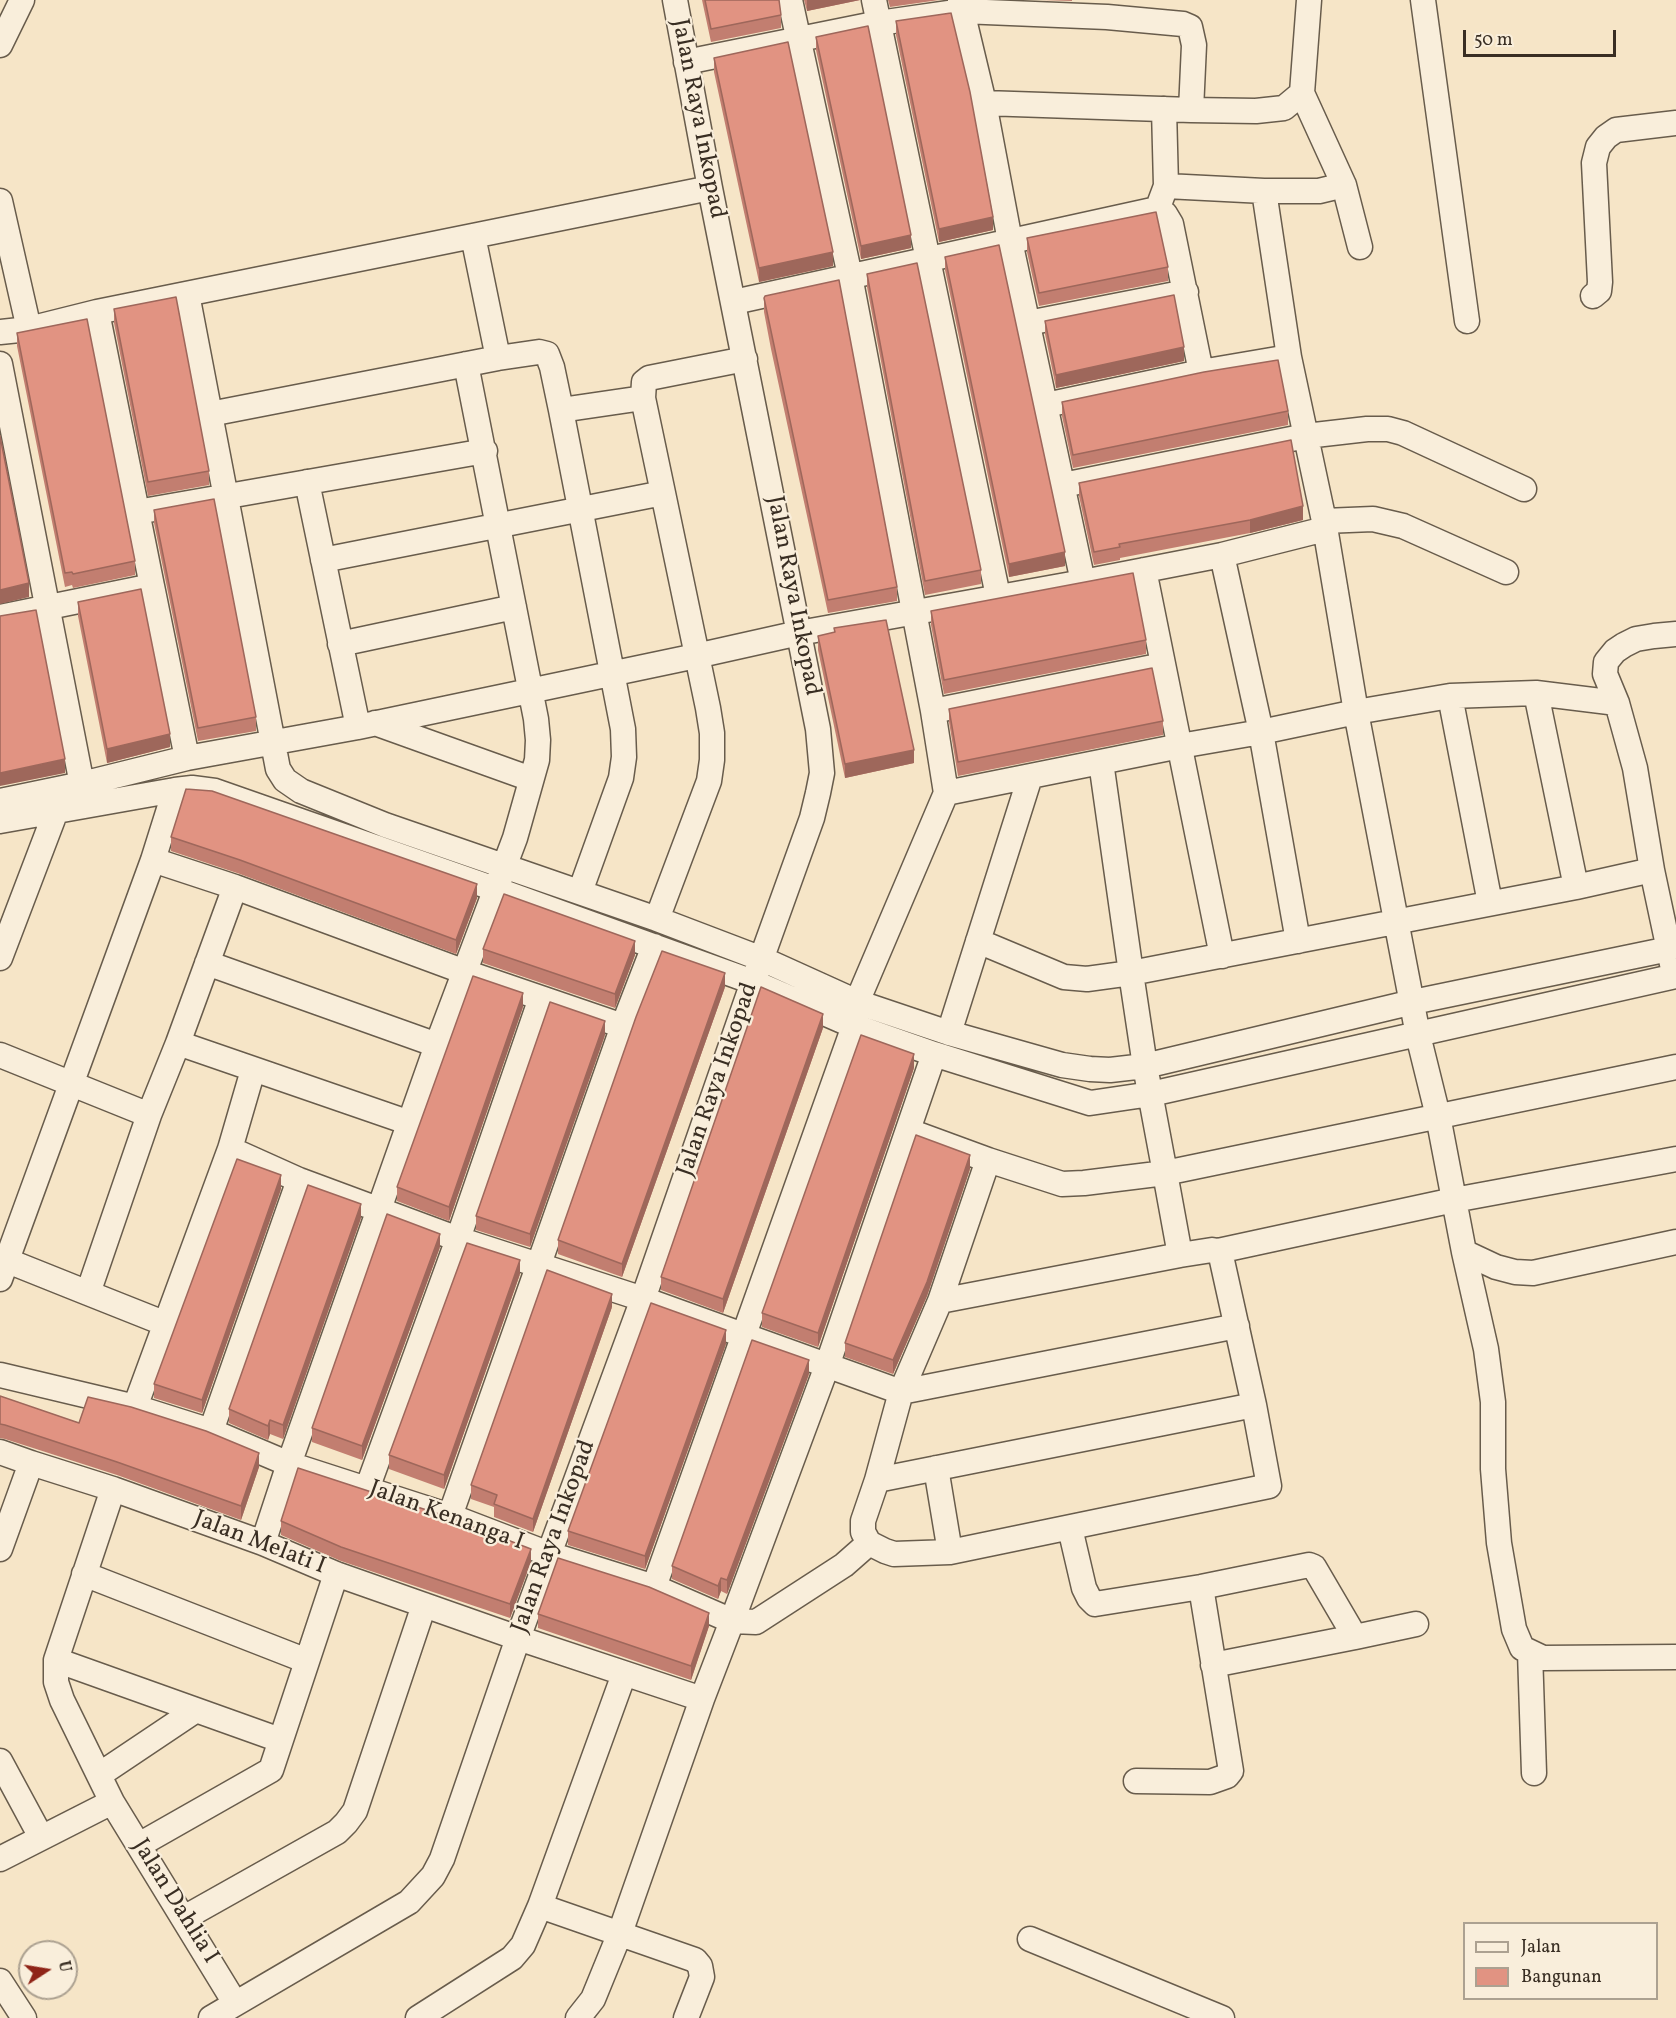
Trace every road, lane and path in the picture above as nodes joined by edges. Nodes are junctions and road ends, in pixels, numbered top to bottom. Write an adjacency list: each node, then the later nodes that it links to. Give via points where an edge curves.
1 (22, 0): 11 (street)
2 (675, 0): 12 (street, Jalan Raya Inkopad)
3 (790, 0): 10 (street)
4 (874, 0): 9 (street)
5 (1309, 0): 13 (street)
6 (1423, 0): 34 (street)
7 (961, 5): 8 (street); 9 (street); 14 (street)
8 (1106, 8): 16 (street, via 1190,27 1194,45)
9 (879, 23): 10 (street); 27 (street)
10 (799, 38): 12 (street); 28 (street)
11 (0, 45)
12 (686, 62): 20 (street, Jalan Raya Inkopad)
13 (1302, 93): 16 (street, via 1284,108 1271,111); 18 (street)
14 (984, 103): 15 (street); 25 (street)
15 (1164, 110): 16 (street); 19 (street)
16 (1191, 110)
17 (1676, 123): 31 (street, via 1616,130 1598,147 1594,163 1600,282 1599,291)
18 (1344, 185): 21 (street, via 1330,190); 26 (street)
19 (1166, 186): 21 (street); 23 (street)
20 (710, 188): 24 (street); 32 (street, Jalan Raya Inkopad)
21 (1264, 191): 38 (street)
22 (0, 201): 36 (street)
23 (1157, 209): 25 (street); 29 (street, via 1171,224)
24 (473, 236): 30 (street); 39 (street)
25 (1010, 241): 27 (street); 35 (street)
26 (1360, 247)
27 (927, 260): 28 (street); 65 (street)
28 (850, 276): 32 (street); 68 (street)
29 (1186, 292): 35 (street); 43 (street)
30 (187, 294): 33 (street); 47 (street)
31 (1593, 296)
32 (734, 302): 40 (street, Jalan Raya Inkopad)
33 (97, 312): 36 (street); 56 (street)
34 (1467, 321)
35 (1028, 323): 45 (street)
36 (30, 329): 37 (street)
37 (0, 332)
38 (1289, 357): 43 (street); 48 (street)
39 (498, 358): 42 (street); 46 (street, via 547,354)
40 (745, 359): 44 (street, via 649,378 644,382); 70 (street, Jalan Raya Inkopad)
41 (0, 364): 67 (street)
42 (466, 364): 47 (street); 49 (street)
43 (1201, 372): 45 (street)
44 (643, 398): 46 (street); 53 (street)
45 (1046, 405): 51 (street)
46 (561, 410): 55 (street)
47 (210, 414): 54 (street)
48 (1306, 436): 51 (street); 52 (street, via 1388,429); 57 (street)
49 (484, 451): 50 (street); 58 (street)
50 (307, 482): 54 (street); 60 (street)
51 (1063, 484): 63 (street)
52 (1524, 489)
53 (663, 493): 55 (street); 73 (street)
54 (224, 498): 56 (street); 84 (street)
55 (581, 509): 58 (street); 75 (street)
56 (137, 512): 64 (street)
57 (1325, 525): 59 (street); 62 (street, via 1373,519 1403,526); 81 (street)
58 (498, 527): 60 (street); 66 (street)
59 (1222, 555): 61 (street); 83 (street)
60 (323, 561): 72 (street)
61 (1144, 570): 63 (street); 74 (street)
62 (1506, 572)
63 (1083, 582): 65 (street)
64 (152, 586): 67 (street); 86 (street)
65 (998, 596): 68 (street)
66 (514, 607): 72 (street); 76 (street)
67 (47, 608): 69 (street); 91 (street)
68 (914, 613): 70 (street); 80 (street)
69 (0, 617)
70 (799, 633): 73 (street); 112 (street, Jalan Raya Inkopad, via 818,729 822,773 812,818)
71 (1676, 634): 79 (street, via 1636,639 1615,651 1606,662 1605,674)
72 (340, 644): 82 (street)
73 (696, 656): 75 (street); 104 (street, via 712,733 709,781)
74 (1163, 665): 80 (street); 85 (street)
75 (612, 674): 76 (street); 102 (street, via 623,729 621,778)
76 (529, 691): 82 (street); 89 (street, via 538,740)
77 (1536, 693): 78 (street); 79 (street); 100 (street)
78 (1450, 696): 81 (street); 103 (street)
79 (1617, 703): 98 (street, via 1635,768)
80 (933, 711): 92 (street)
81 (1356, 712): 83 (street); 105 (street)
82 (366, 725): 84 (street); 89 (street)
83 (1261, 732): 85 (street); 107 (street)
84 (273, 742): 86 (street); 97 (street, via 278,769 285,780 301,791 384,825)
85 (1180, 746): 87 (street); 110 (street)
86 (187, 758): 91 (street)
87 (1101, 762): 88 (street); 115 (street)
88 (1030, 777): 92 (street); 106 (street)
89 (531, 779): 97 (street)
90 (175, 790): 91 (street); 96 (street); 101 (street, via 215,791)
91 (84, 794): 93 (street); 94 (street)
92 (946, 794): 119 (street)
93 (0, 801)
94 (56, 811): 95 (street); 111 (street)
95 (0, 821)
96 (153, 860): 99 (street); 132 (street)
97 (504, 866): 101 (street); 102 (street)
98 (1652, 870): 100 (street); 109 (street)
99 (235, 887): 113 (street); 114 (street)
100 (1576, 887): 103 (street)
101 (495, 889): 108 (street); 114 (street)
102 (580, 892): 104 (street)
103 (1490, 903): 105 (street)
104 (657, 919): 112 (street)
105 (1396, 922): 107 (street); 120 (street)
106 (978, 941): 115 (street, via 1064,977 1087,979); 123 (street)
107 (1298, 941): 110 (street)
108 (654, 946): 117 (street); 121 (street)
109 (1669, 950): 116 (street); 120 (street)
110 (1222, 956): 115 (street)
111 (0, 958)
112 (762, 959): 117 (street, Jalan Raya Inkopad); 119 (street)
113 (207, 963): 125 (street); 126 (street)
114 (465, 972): 118 (street); 126 (street)
115 (1131, 973): 129 (street)
116 (1676, 976): 124 (street)
117 (753, 982): 122 (street); 153 (street, Jalan Raya Inkopad)
118 (541, 998): 121 (street); 145 (street)
119 (857, 1002): 123 (street)
120 (1413, 1002): 124 (street); 129 (street)
121 (623, 1026): 150 (street)
122 (854, 1026): 127 (street); 157 (street)
123 (949, 1033): 129 (street, via 1090,1070)
124 (1418, 1035): 133 (street); 135 (street)
125 (178, 1043): 131 (street); 134 (street)
126 (437, 1045): 136 (street)
127 (934, 1054): 133 (street, via 1090,1103); 137 (street)
128 (0, 1055): 132 (street)
129 (1145, 1066): 133 (street)
130 (1676, 1067): 135 (street)
131 (253, 1070): 136 (street); 138 (street)
132 (72, 1083): 134 (street); 151 (street)
133 (1151, 1094): 141 (street)
134 (149, 1116): 152 (street)
135 (1438, 1116): 141 (street); 143 (street)
136 (410, 1123): 144 (street)
137 (909, 1131): 140 (street); 158 (street)
138 (230, 1149): 142 (street); 155 (street)
139 (1676, 1159): 143 (street)
140 (988, 1160): 141 (street, via 1062,1184); 154 (street)
141 (1166, 1173): 149 (street)
142 (299, 1180): 144 (street); 163 (street)
143 (1454, 1200): 147 (street); 148 (street)
144 (379, 1210): 145 (street); 166 (street)
145 (458, 1239): 150 (street); 170 (street)
146 (1676, 1242): 148 (street, via 1533,1274 1496,1266)
147 (1218, 1251): 149 (street); 156 (street)
148 (1464, 1252): 187 (street, via 1480,1318 1493,1402 1495,1500 1504,1576 1514,1629 1522,1648)
149 (1180, 1255): 154 (street)
150 (538, 1266): 153 (street); 171 (street)
151 (4, 1270): 152 (street)
152 (88, 1293): 155 (street)
153 (643, 1299): 157 (street); 177 (street, Jalan Raya Inkopad)
154 (940, 1301): 160 (street)
155 (166, 1324): 162 (street)
156 (1237, 1326): 160 (street); 161 (street)
157 (743, 1334): 158 (street); 180 (street)
158 (827, 1366): 160 (street); 183 (street)
159 (0, 1375): 162 (street, Jalan Kenanga I)
160 (901, 1392): 168 (street)
161 (1254, 1405): 167 (street); 172 (street, via 1269,1486)
162 (135, 1407): 163 (street, Jalan Kenanga I)
163 (210, 1431): 166 (street, Jalan Kenanga I)
164 (0, 1452): 165 (street, Jalan Melati I)
165 (31, 1463): 169 (street, Jalan Melati I); 175 (street)
166 (289, 1464): 170 (street, Jalan Kenanga I); 173 (street)
167 (936, 1468): 168 (street); 176 (street)
168 (877, 1480): 174 (street, via 863,1521)
169 (113, 1489): 173 (street, Jalan Melati I); 178 (street)
170 (367, 1489): 171 (street, Jalan Kenanga I)
171 (450, 1516): 177 (street, Jalan Kenanga I)
172 (1070, 1528): 176 (street); 181 (street, via 1084,1588 1095,1604)
173 (263, 1543): 179 (street, Jalan Melati I)
174 (869, 1543): 176 (street, via 894,1554); 183 (street, via 844,1565 756,1622)
175 (0, 1549)
176 (950, 1552)
177 (549, 1554): 180 (street, Jalan Kenanga I); 186 (street, Jalan Raya Inkopad)
178 (84, 1574): 189 (street); 190 (street)
179 (336, 1574): 182 (street, Jalan Melati I); 190 (street)
180 (654, 1587): 183 (street, Jalan Kenanga I)
181 (1201, 1587): 185 (street, via 1309,1565); 191 (street)
182 (424, 1605): 186 (street, Jalan Melati I); 205 (street, via 355,1811 346,1823 338,1832)
183 (732, 1621): 193 (street)
184 (1416, 1624): 185 (street)
185 (1355, 1637): 191 (street)
186 (518, 1638): 192 (street, Jalan Melati I); 209 (street, Jalan Raya Inkopad, via 442,1859 422,1890 409,1902)
187 (1530, 1652): 188 (street, via 1543,1658); 197 (street)
188 (1676, 1656)
189 (56, 1660): 194 (street); 198 (street, via 58,1690)
190 (307, 1661): 195 (street)
191 (1213, 1665): 199 (street, via 1232,1771 1210,1782)
192 (624, 1674): 193 (street, Jalan Melati I); 204 (street)
193 (702, 1699): 206 (street)
194 (196, 1710): 195 (street); 198 (street)
195 (280, 1740): 202 (street, via 270,1770)
196 (0, 1761): 201 (street)
197 (1534, 1773)
198 (99, 1775): 200 (street)
199 (1136, 1781)
200 (112, 1802): 201 (street); 202 (street, Jalan Dahlia I)
201 (41, 1837): 203 (street)
202 (140, 1845): 205 (street, Jalan Dahlia I)
203 (0, 1859)
204 (540, 1906): 206 (street); 211 (street, via 524,1945 513,1958)
205 (184, 1918): 209 (street, Jalan Dahlia I)
206 (620, 1933): 212 (street, via 593,1999); 213 (street, via 695,1960 700,1966 702,1977)
207 (1030, 1939): 214 (street)
208 (0, 1981): 210 (street)
209 (224, 2013)
210 (24, 2018)
211 (418, 2018)
212 (578, 2018)
213 (686, 2018)
214 (1222, 2018)

